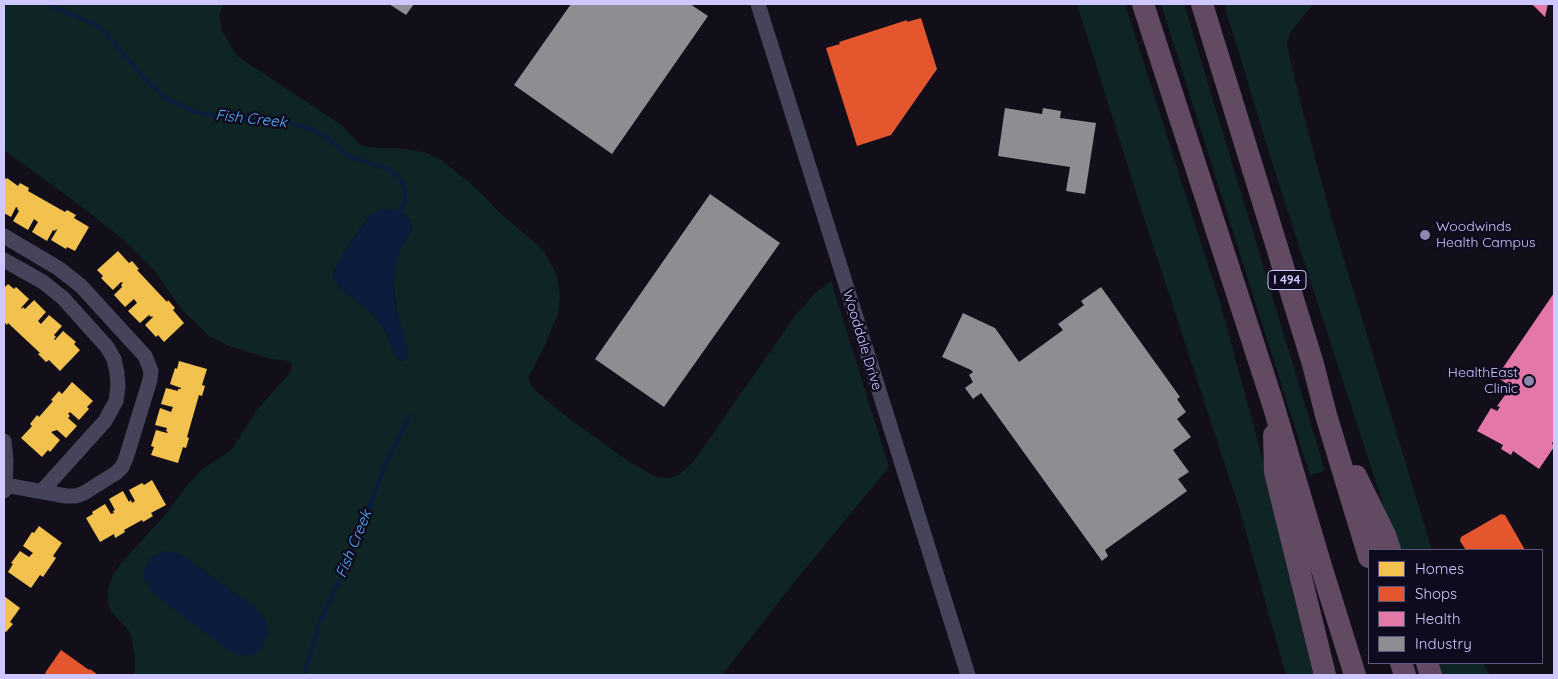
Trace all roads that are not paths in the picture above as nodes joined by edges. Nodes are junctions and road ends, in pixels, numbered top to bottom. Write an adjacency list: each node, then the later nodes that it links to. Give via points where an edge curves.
1 (758, 4): 13 (street, Wooddale Drive)
2 (1143, 4): 6 (highway)
3 (1202, 4): 7 (highway, I 494)
4 (4, 236): 10 (street, via 58,268 81,286 145,356 151,371 126,458 116,473 76,496)
5 (4, 260): 10 (street, via 43,282 63,298 107,347 117,373 116,401 105,421)
6 (1273, 404): 14 (highway, via 1275,472); 15 (highway)
7 (1326, 415): 11 (highway); 12 (highway, I 494)
8 (4, 441): 9 (street)
9 (5, 488): 10 (street)
10 (42, 491)
11 (1390, 549)
12 (1368, 554)
13 (968, 675)
14 (1325, 675)
15 (1355, 675)

